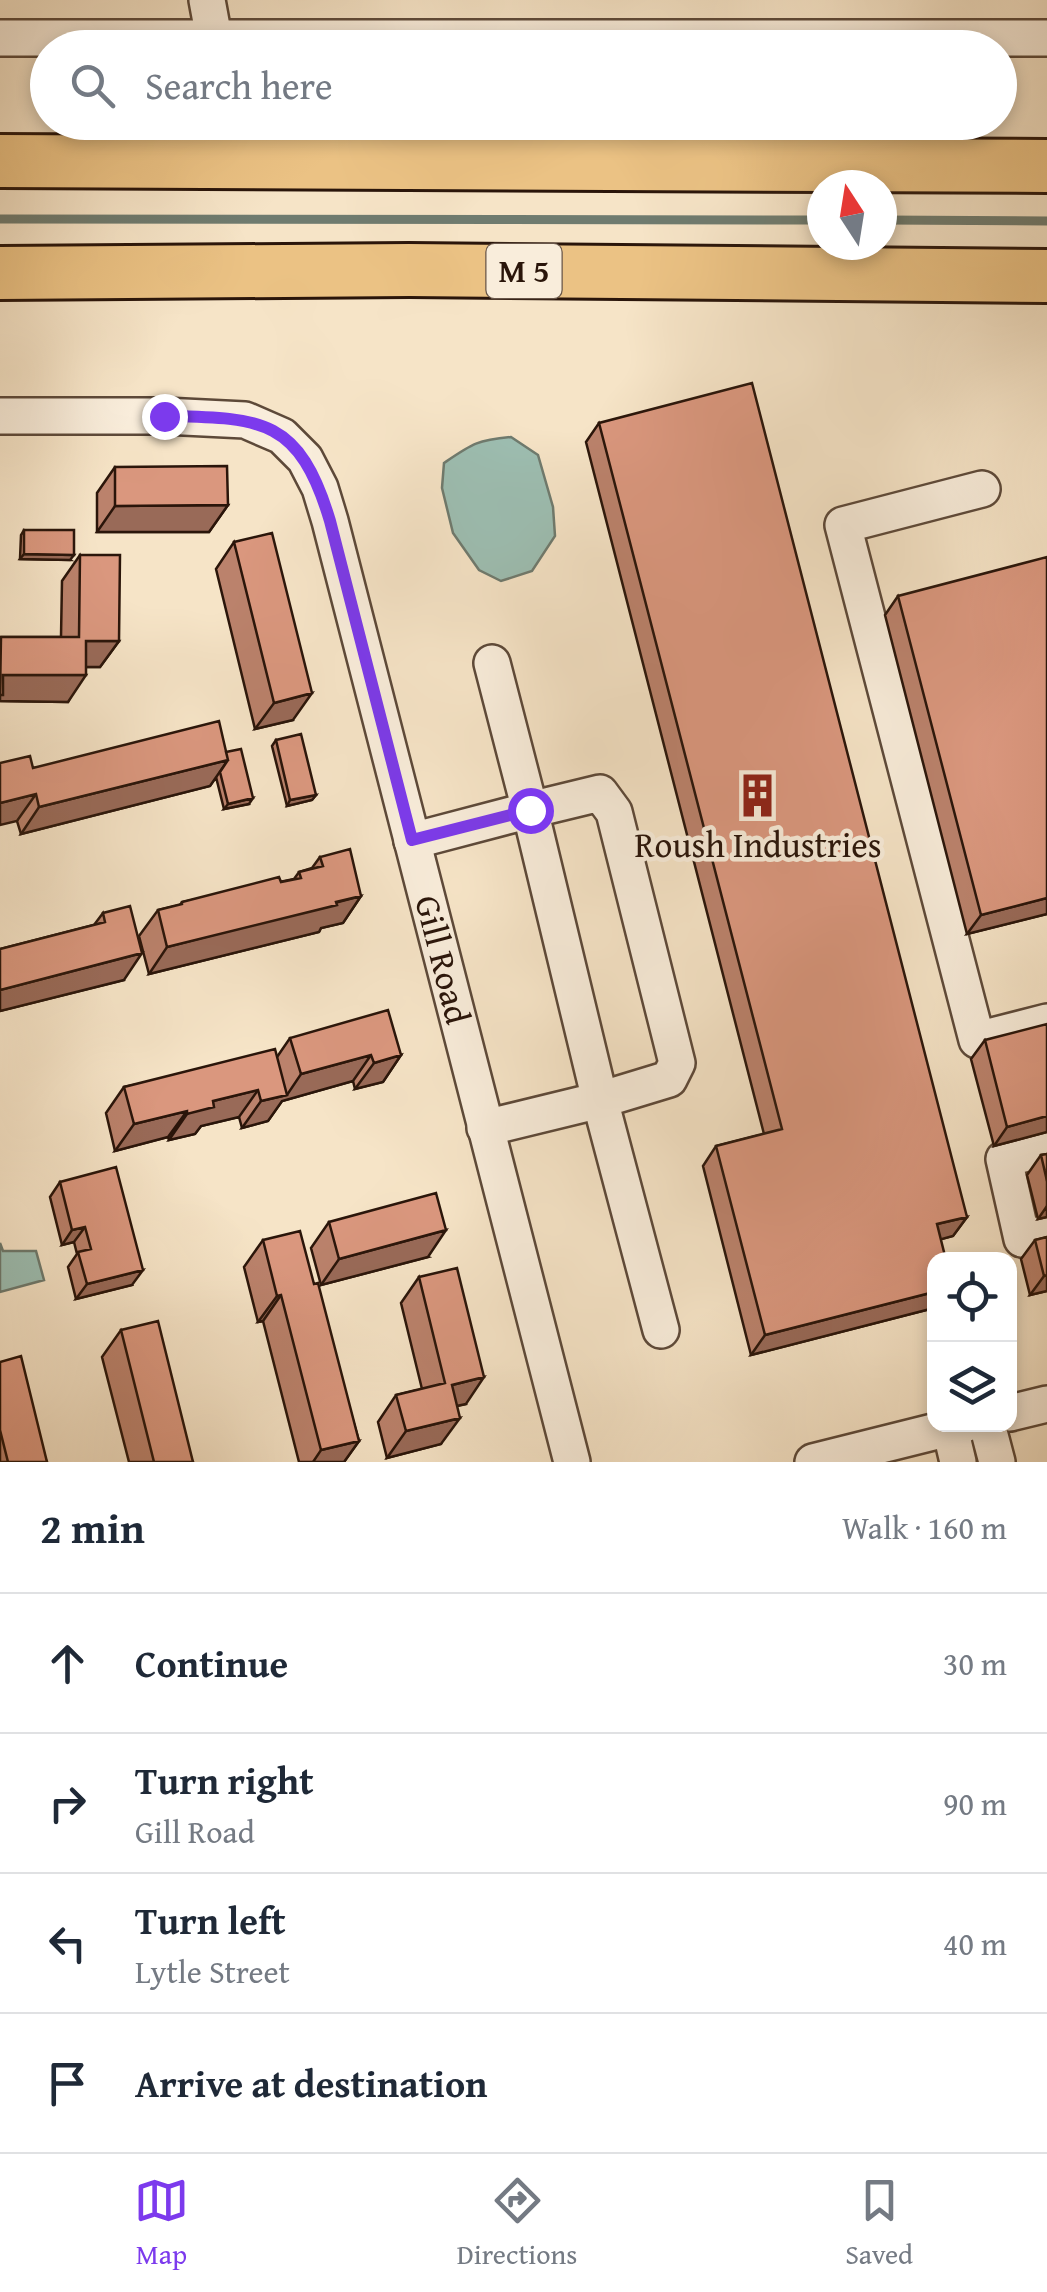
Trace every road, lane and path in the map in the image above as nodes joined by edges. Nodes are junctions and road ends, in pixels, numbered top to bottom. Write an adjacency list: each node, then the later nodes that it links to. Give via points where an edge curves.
1 (208, 0): 2 (street)
2 (213, 30)
3 (0, 38): 4 (street)
4 (30, 38)
5 (1017, 38): 6 (street)
6 (1047, 38)
7 (0, 161): 8 (highway)
8 (1047, 166)
9 (0, 273): 10 (highway, M 5)
10 (1047, 276)
11 (0, 416): 15 (street, Gill Road, via 245,420 282,436 305,459 330,521)
12 (982, 489): 16 (street, via 843,525 977,1040)
13 (492, 662): 14 (street)
14 (530, 810): 15 (street); 17 (street); 17 (street, via 600,793 614,812 677,1062 668,1079)
15 (412, 840): 18 (street, Gill Road)
16 (1047, 1022)
17 (600, 1100): 18 (street); 21 (street)
18 (485, 1128): 26 (street, Gill Road)
19 (1047, 1148): 20 (street, via 1004,1159 1022,1239)
20 (1047, 1233)
21 (660, 1330)
22 (1047, 1404): 23 (street)
23 (1017, 1411)
24 (989, 1432): 28 (street)
25 (958, 1438): 27 (street)
26 (572, 1462)
27 (814, 1462)
28 (997, 1462)

